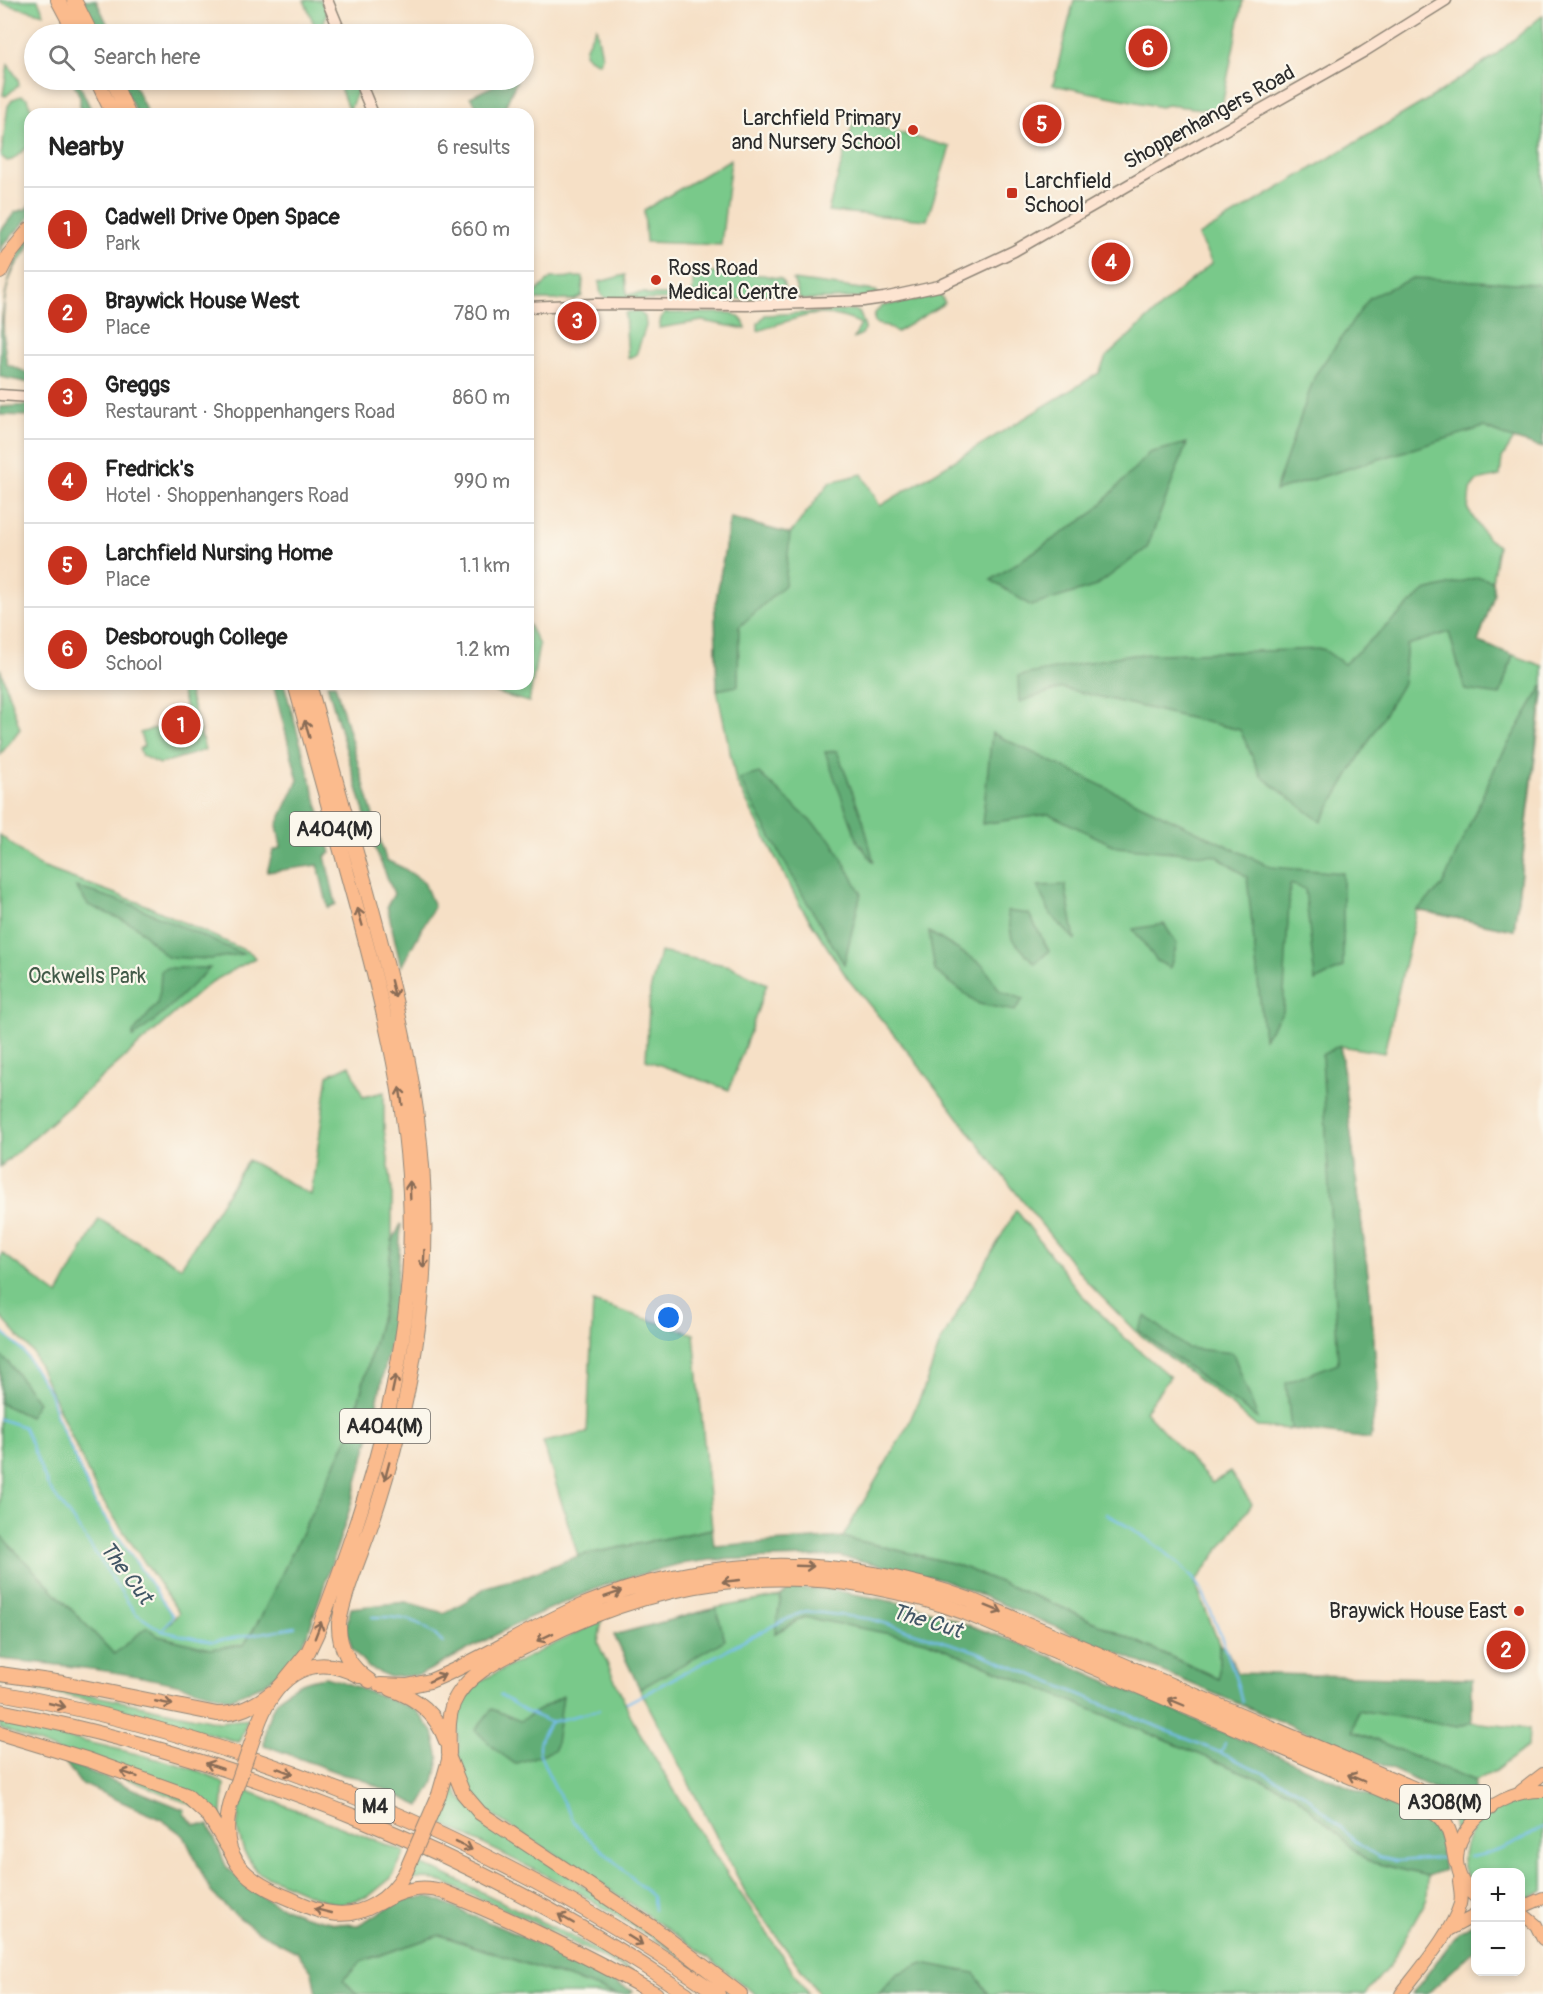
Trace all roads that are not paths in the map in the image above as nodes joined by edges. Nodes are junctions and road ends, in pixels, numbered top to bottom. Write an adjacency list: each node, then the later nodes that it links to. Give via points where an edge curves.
1 (58, 0): 5 (highway)
2 (74, 0): 6 (highway)
3 (327, 0): 7 (street)
4 (1446, 0): 18 (street, Shoppenhangers Road, via 1364,52 1014,251 939,285 863,301)
5 (71, 24)
6 (86, 24)
7 (337, 24)
8 (96, 90): 12 (highway)
9 (102, 90): 13 (highway)
10 (117, 90): 14 (highway)
11 (364, 90): 15 (street)
12 (102, 108)
13 (110, 108)
14 (125, 108)
15 (371, 108)
16 (24, 236): 17 (highway)
17 (0, 272)
18 (534, 307)
19 (0, 395): 20 (street)
20 (24, 397)
21 (297, 690): 24 (highway, A404(M), one-way to 21, via 308,1652 317,1633 376,1458 403,1338 411,1236 408,1154 394,1053)
22 (311, 690): 25 (highway, A404(M), one-way to 25, via 399,1014 422,1158 424,1263 412,1367 379,1501 339,1623 346,1656 356,1670)
23 (0, 1674): 24 (highway, one-way to 24, via 217,1714 246,1709)
24 (282, 1683): 25 (highway, via 307,1669 324,1666 347,1670); 34 (highway, M4, bridge, via 266,1704 231,1802 228,1829)
25 (375, 1683): 29 (highway, via 409,1696 428,1709 441,1728); 33 (highway, A308(M), one-way to 33, via 407,1686 430,1681 562,1614 659,1580 734,1567 833,1567 903,1579 971,1600 1455,1806)
26 (0, 1693): 46 (highway, M4, one-way to 46, via 199,1742 380,1808 554,1892)
27 (0, 1711): 45 (highway, M4, one-way to 27, via 529,1899 375,1825 204,1762)
28 (0, 1733): 34 (highway, M4, one-way to 28, via 209,1816 186,1796)
29 (449, 1756): 35 (highway, A308(M), one-way to 29, via 1447,1826 1439,1815 1427,1809 966,1613 907,1594 846,1582 764,1578 703,1585 643,1598 584,1619 497,1662 466,1684 451,1711); 38 (highway, M4, bridge, via 439,1796 406,1870); 47 (highway, via 464,1793 480,1813 655,1929)
30 (1543, 1774): 32 (main road)
31 (1543, 1791): 32 (main road)
32 (1514, 1794): 33 (main road)
33 (1490, 1808): 35 (main road, via 1467,1828)
34 (235, 1859): 38 (highway, M4, one-way to 34, via 351,1913 320,1911 263,1887 246,1875)
35 (1456, 1863): 36 (main road); 42 (main road, via 1461,1900)
36 (1471, 1892)
37 (1543, 1898): 39 (main road)
38 (379, 1903): 44 (highway, M4, via 415,1888 444,1892 560,1943)
39 (1525, 1908)
40 (1525, 1914): 43 (main road)
41 (1471, 1917): 42 (main road)
42 (1447, 1931): 48 (main road)
43 (1543, 1939)
44 (656, 1994)
45 (687, 1994)
46 (718, 1994)
47 (740, 1994)
48 (1401, 1994)

